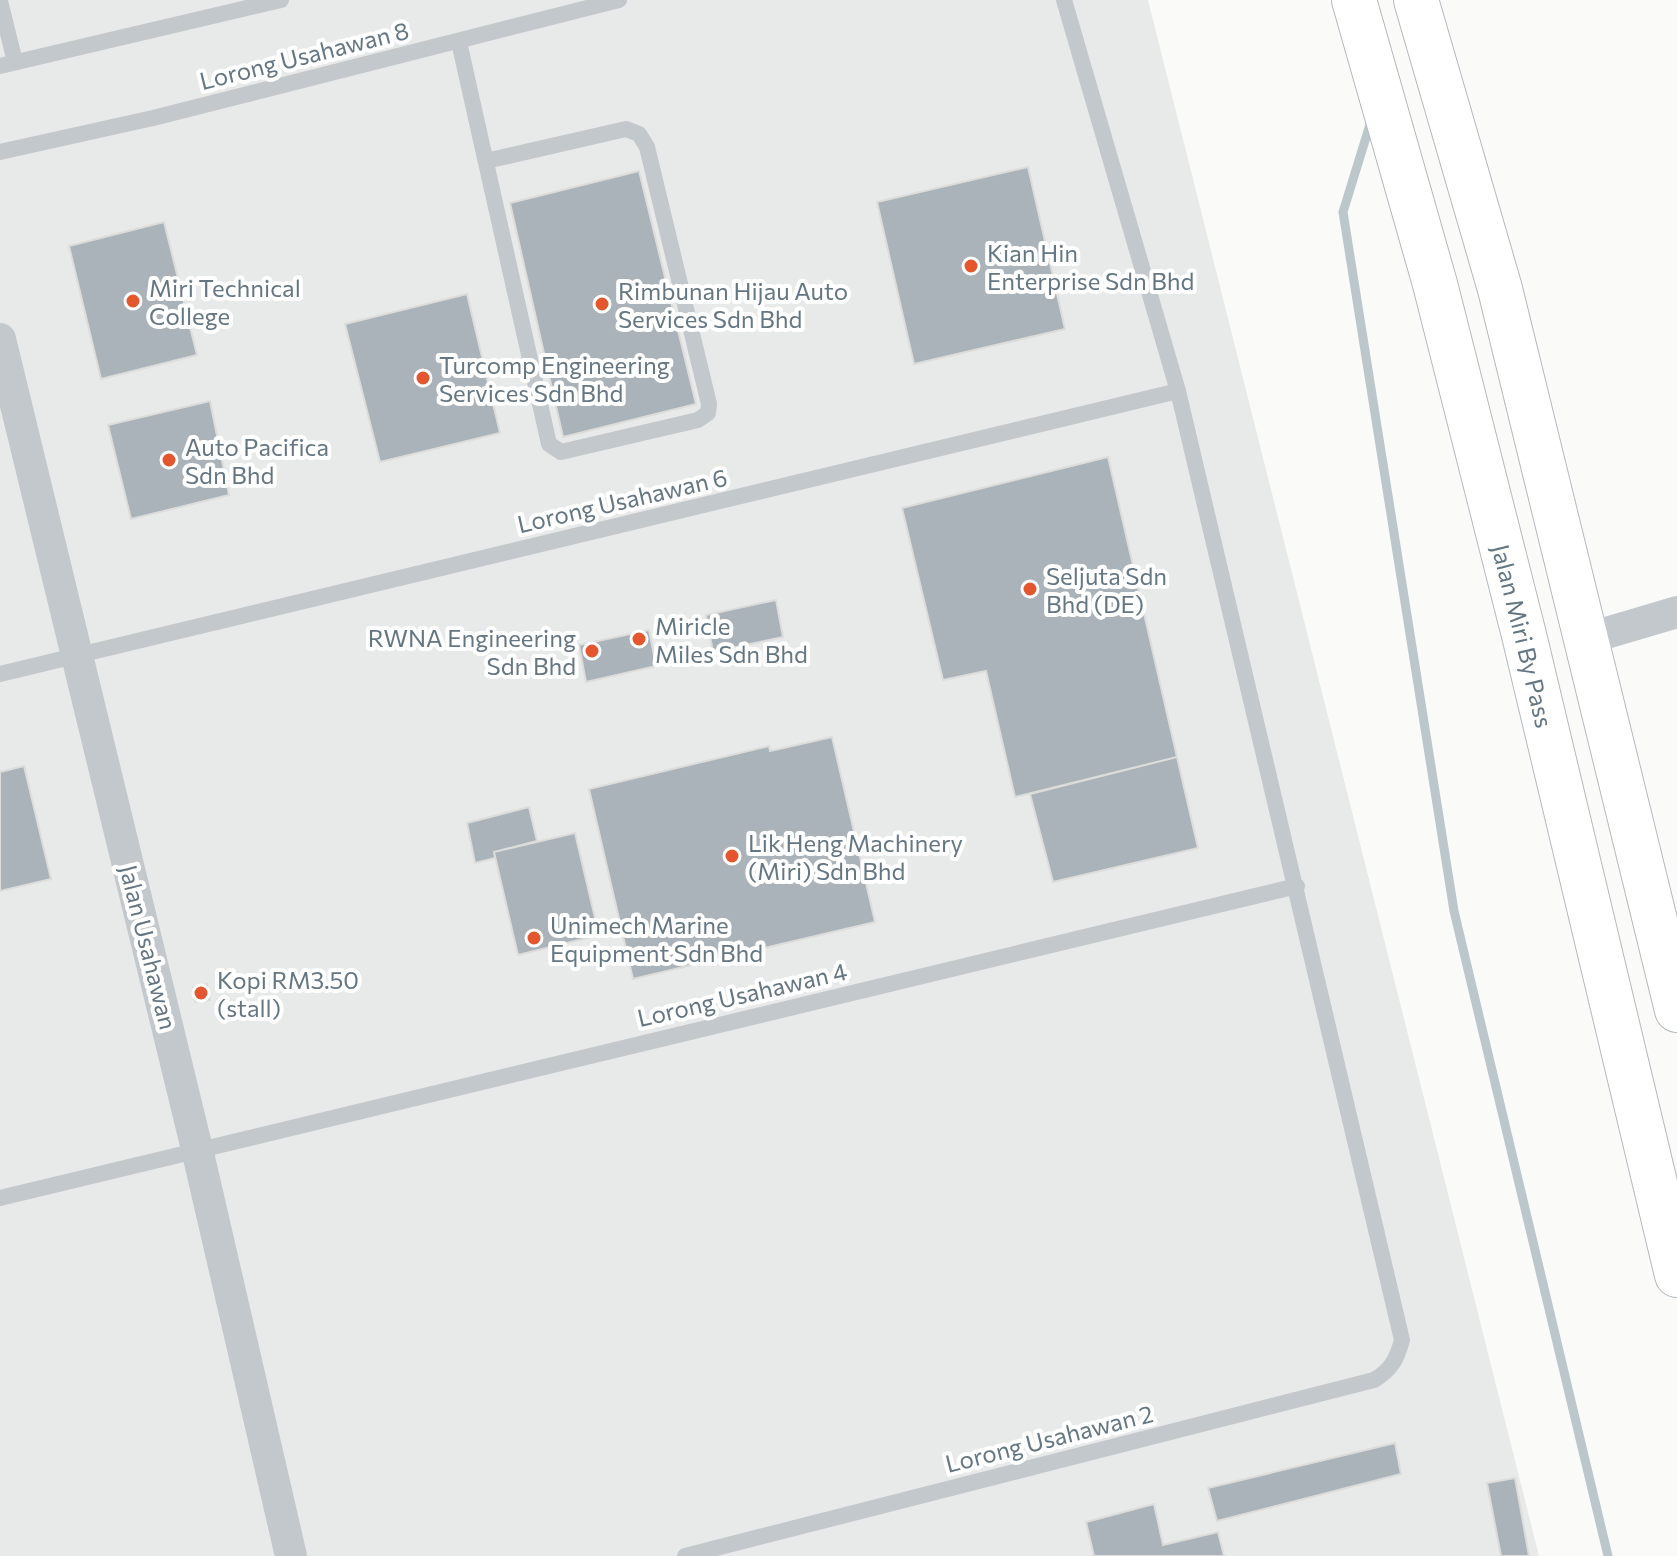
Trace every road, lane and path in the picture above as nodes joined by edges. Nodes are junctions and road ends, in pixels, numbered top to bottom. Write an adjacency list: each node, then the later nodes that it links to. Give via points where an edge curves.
1 (281, 0): 8 (lane)
2 (619, 0): 7 (lane, Lorong Usahawan 8)
3 (1064, 0): 12 (lane)
4 (1354, 0): 21 (main road, Jalan Miri By Pass, via 1435,284 1517,605)
5 (1416, 0): 14 (main road, via 1500,289)
6 (0, 1): 8 (lane)
7 (459, 42): 9 (lane, Lorong Usahawan 8); 10 (lane)
8 (7, 64)
9 (0, 152)
10 (486, 161): 10 (lane, via 626,129 639,134 651,163 708,413 698,420 553,450)
11 (0, 339): 15 (street, Jalan Usahawan)
12 (1178, 391): 15 (lane, Lorong Usahawan 6); 17 (lane)
13 (1662, 617): 14 (street)
14 (1586, 639): 18 (main road)
15 (78, 655): 16 (lane, Lorong Usahawan 6); 19 (street, Jalan Usahawan)
16 (0, 674)
17 (1297, 886): 19 (lane, Lorong Usahawan 4); 23 (lane, Lorong Usahawan 2, via 1402,1340 1387,1373)
18 (1677, 1010)
19 (197, 1149): 20 (lane, Lorong Usahawan 4); 22 (street, Jalan Usahawan)
20 (0, 1198)
21 (1677, 1275)
22 (291, 1556)
23 (685, 1556)

